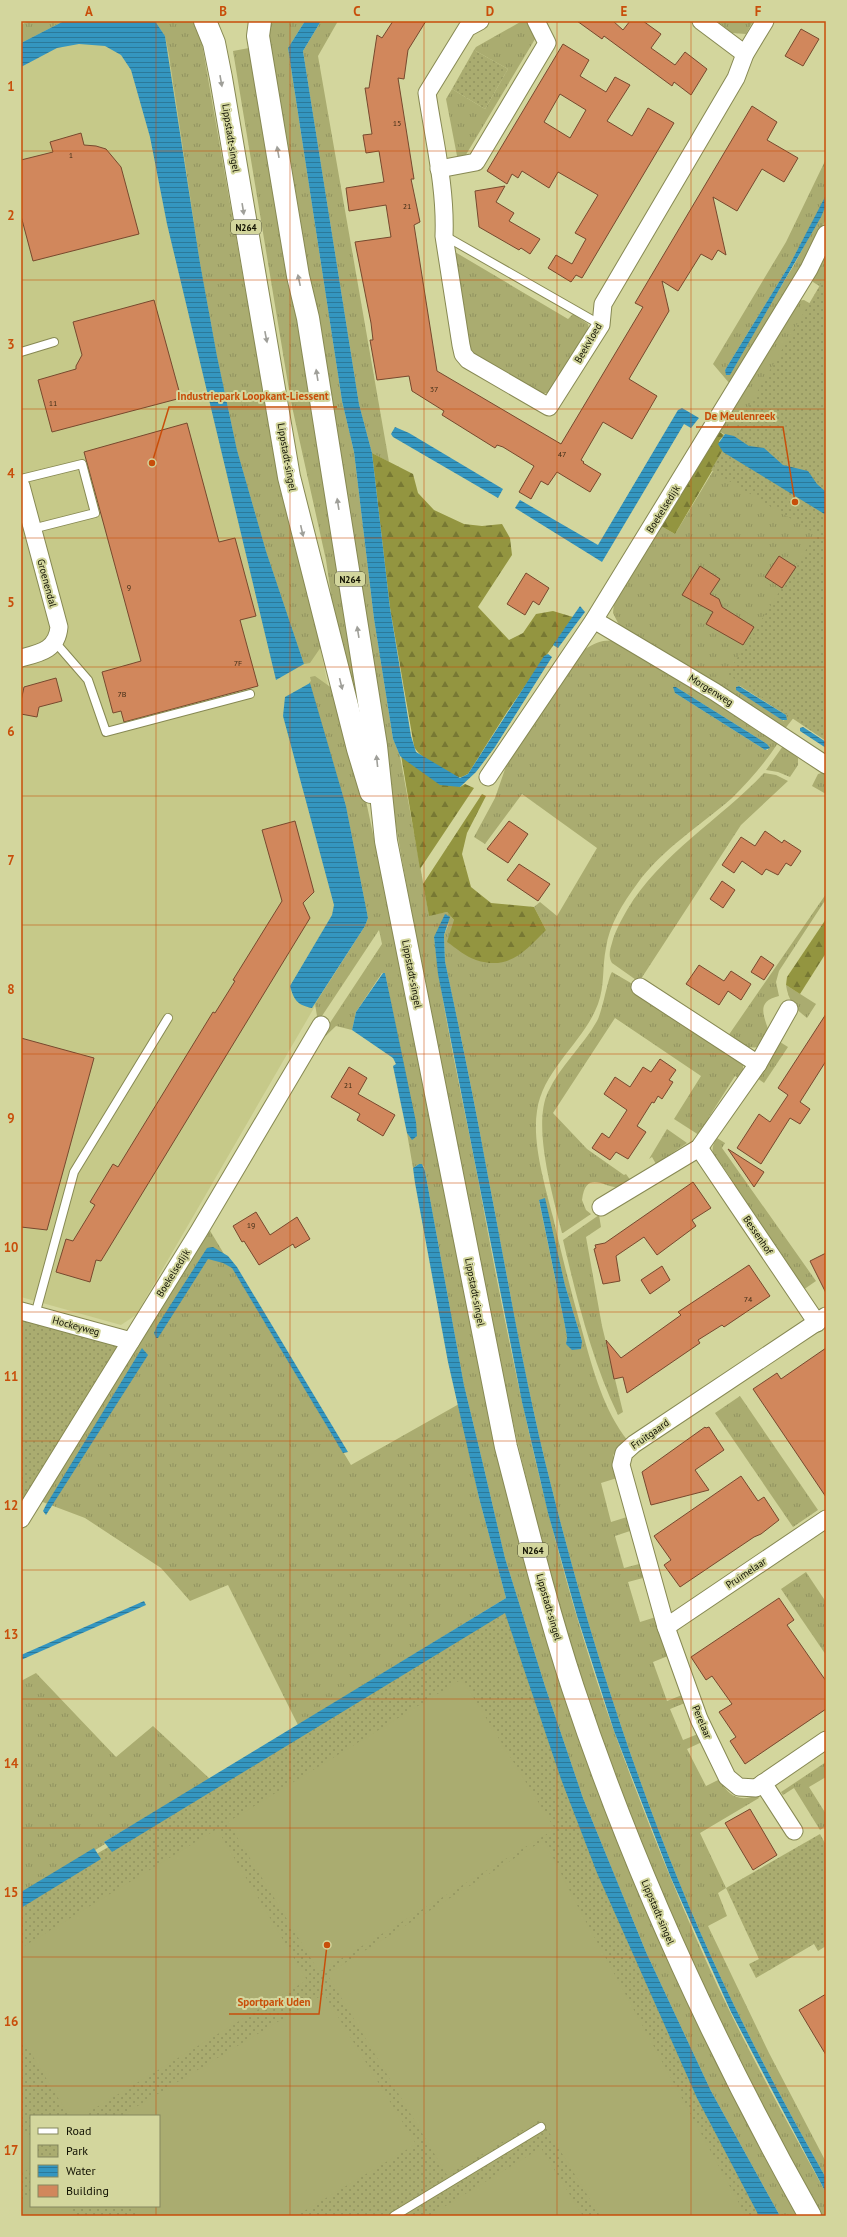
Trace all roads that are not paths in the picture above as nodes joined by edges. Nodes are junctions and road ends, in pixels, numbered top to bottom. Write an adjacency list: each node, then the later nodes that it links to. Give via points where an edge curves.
1 (205, 21): 8 (main road, Lippstadt-singel / N264)
2 (217, 21): 8 (main road, Lippstadt-singel / N264)
3 (480, 21): 10 (street, Beekvloed, via 467,28 427,93)
4 (536, 21): 10 (street, via 547,43 476,162)
5 (701, 21): 9 (street)
6 (765, 21): 9 (street, Beekvloed)
7 (256, 26): 25 (main road, Lippstadt-singel / N264, one-way to 7, via 376,746 353,600 308,318 298,276)
8 (214, 43): 25 (main road, Lippstadt-singel / N264, one-way to 25, via 280,410 289,477 358,749)
9 (745, 54): 13 (street, Beekvloed, via 736,78 603,304)
10 (439, 169): 12 (street, Beekvloed, via 445,220)
11 (826, 234): 19 (street, Boekelsedijk, via 805,276)
12 (444, 236): 13 (lane); 13 (street, Beekvloed, via 463,354 468,360 549,407)
13 (601, 325)
14 (54, 342): 15 (lane)
15 (21, 352)
16 (21, 480): 18 (lane, via 82,464 95,513)
17 (21, 486): 18 (street, Groenendal)
18 (32, 529): 20 (street, Groenendal, via 58,627)
19 (594, 620): 23 (street, Morgenweg, via 715,692); 24 (street, Boekelsedijk)
20 (55, 642): 21 (street, via 44,652); 22 (lane, via 88,680 106,732)
21 (21, 658)
22 (250, 694)
23 (826, 765)
24 (488, 777)
25 (386, 841): 44 (main road, Lippstadt-singel / N264, via 506,1447 573,1688 605,1780 667,1933 738,2083)
26 (640, 987): 30 (street)
27 (789, 1009): 30 (street)
28 (168, 1018): 33 (lane, via 74,1172)
29 (321, 1025): 35 (street, Boekelsedijk)
30 (758, 1064): 31 (street)
31 (700, 1148): 32 (street); 34 (street, Bessenhof)
32 (601, 1207)
33 (28, 1313): 35 (street, Hockeyweg)
34 (821, 1319): 38 (street, Fruitgaard, via 624,1453 621,1465)
35 (131, 1341): 36 (street, Boekelsedijk)
36 (21, 1519)
37 (826, 1519): 38 (street, Pruimelaar)
38 (666, 1627): 40 (street, Perelaar, via 699,1719 727,1777 739,1787 756,1788)
39 (826, 1740): 40 (street, Perelaar)
40 (763, 1783): 41 (street)
41 (794, 1831)
42 (540, 2127): 43 (lane)
43 (394, 2216)
44 (810, 2216)

